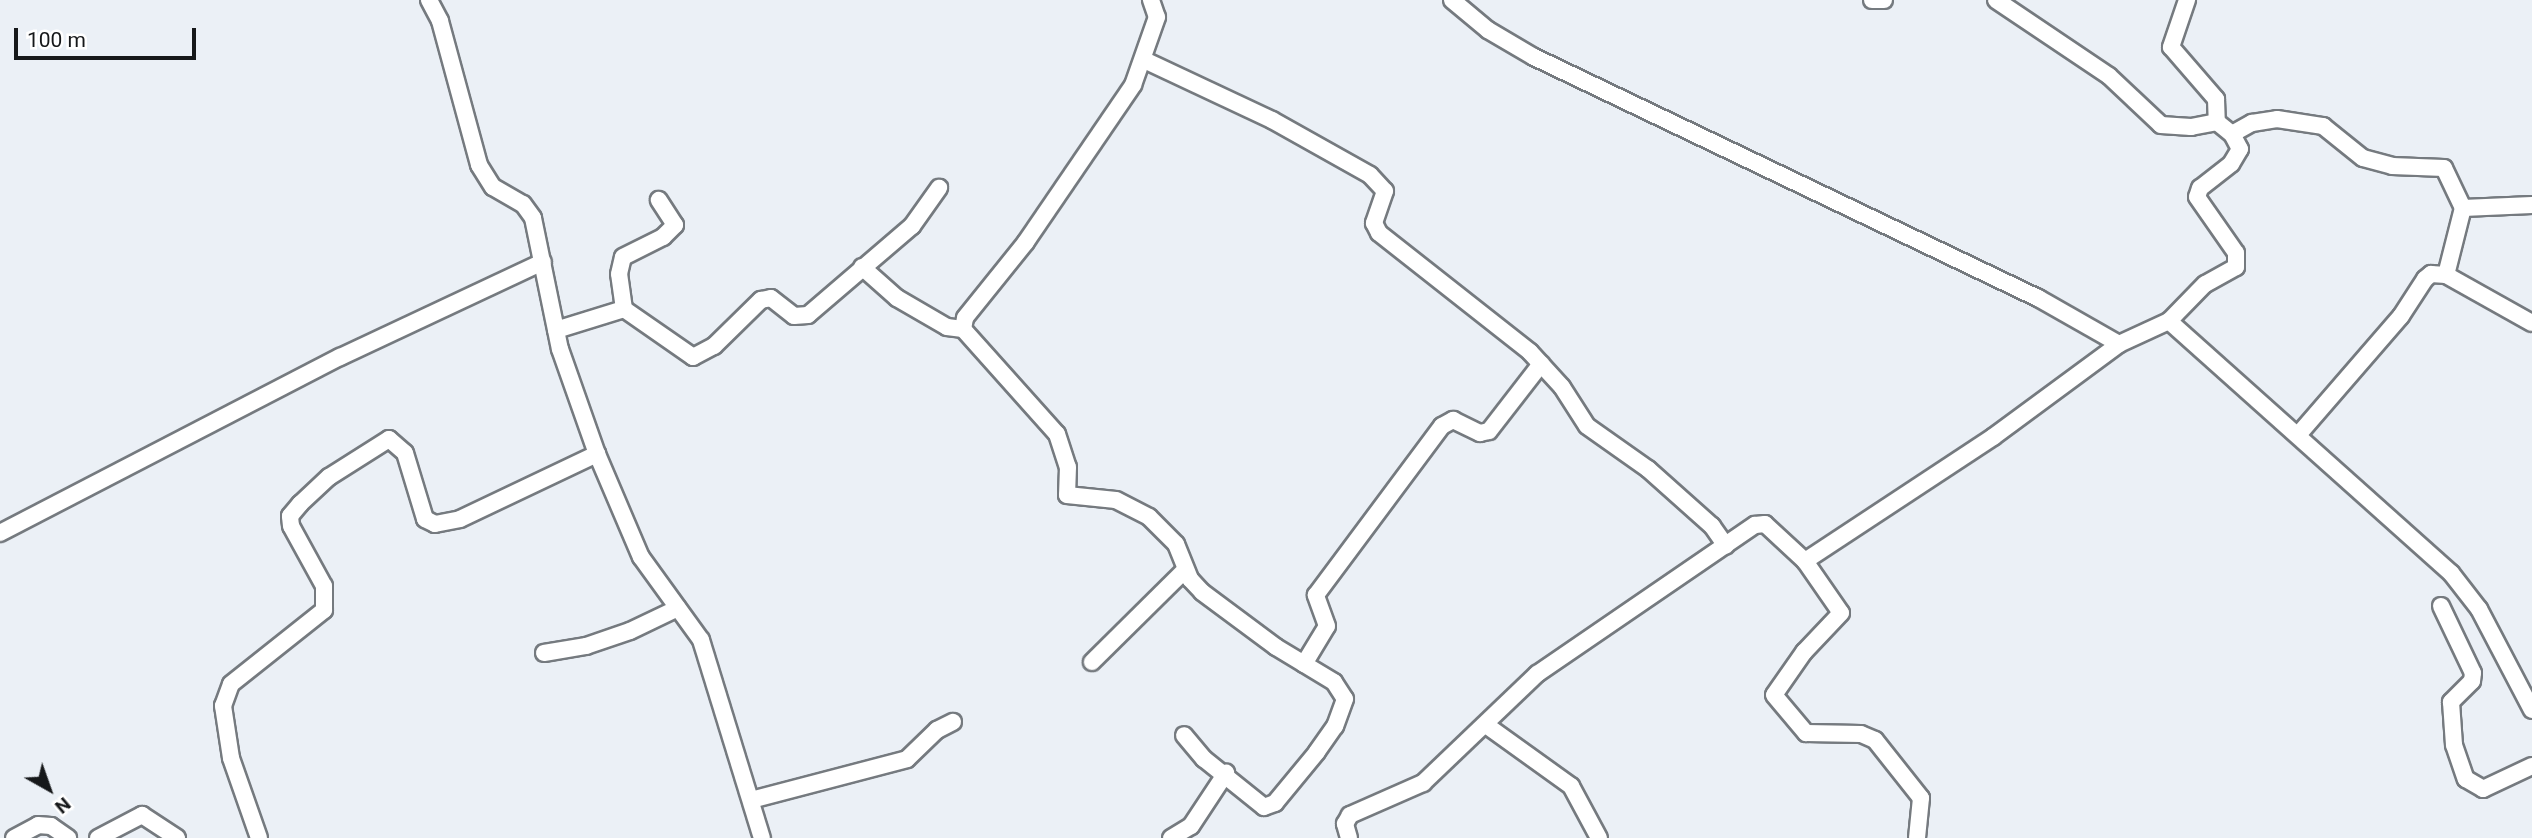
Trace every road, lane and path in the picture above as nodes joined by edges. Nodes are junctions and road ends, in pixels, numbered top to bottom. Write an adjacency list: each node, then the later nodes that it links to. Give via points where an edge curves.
1 (429, 0): 15 (street, via 440,20 479,165 493,187 528,211)
2 (1151, 0): 8 (street, via 1157,18)
3 (1452, 0): 23 (street, via 1488,30 1546,64 2038,298)
4 (1872, 0): 5 (street)
5 (1884, 0)
6 (1996, 0): 9 (street, via 2109,76 2161,125 2191,127)
7 (2187, 0): 9 (street, via 2171,47 2216,99)
8 (1144, 60): 21 (street, via 1116,114 1026,242 965,318); 24 (street, via 1272,120 1370,174 1385,191 1374,223 1379,233)
9 (2217, 122): 10 (street)
10 (2232, 134): 14 (street, via 2252,123 2277,119 2323,126 2363,158 2392,166 2444,168); 19 (street, via 2240,149 2231,164 2200,188 2197,197 2236,253 2236,267 2205,284)
11 (939, 188): 16 (street, via 912,226)
12 (659, 201): 18 (street, via 675,225 663,237 623,257 619,274)
13 (2532, 205): 14 (street)
14 (2463, 208): 17 (street)
15 (543, 262): 22 (street); 27 (street, via 328,363)
16 (862, 267): 18 (street, via 808,315 794,316 771,298 761,299 714,346 693,357); 21 (street, via 897,298 947,327)
17 (2446, 275): 20 (street); 25 (street, via 2431,274 2425,279 2402,316)
18 (624, 309): 22 (street)
19 (2169, 321): 23 (street); 25 (street)
20 (2532, 323)
21 (963, 329): 30 (street, via 1057,434 1068,467 1067,495 1116,500 1149,517 1176,544)
22 (555, 330): 26 (street)
23 (2119, 344): 29 (street, via 1993,437)
24 (1541, 364): 28 (street, via 1587,426 1648,470 1712,526); 35 (street, via 1489,431 1480,433 1446,421 1412,463 1316,595 1327,626)
25 (2298, 435): 36 (street, via 2467,591)
26 (597, 454): 32 (street, via 641,557); 43 (street, via 460,519 435,524 425,519 405,453 389,439 329,477 300,503 290,516 291,526 324,586 324,610 231,684 223,706 231,758)
27 (0, 533)
28 (1726, 546): 29 (street, via 1755,525 1765,524); 38 (street, via 1538,674)
29 (1805, 561): 52 (street, via 1841,613 1804,652 1774,695 1807,733 1868,735 1875,740 1921,798)
30 (1185, 570): 34 (street); 35 (street, via 1202,592)
31 (2441, 606): 40 (street, via 2473,673 2472,681 2451,702 2454,746 2466,779 2483,789)
32 (678, 608): 33 (street, via 631,631 586,646); 42 (street, via 701,640)
33 (544, 653)
34 (1092, 662)
35 (1304, 664): 41 (street, via 1334,682 1345,699 1335,726 1317,752 1275,803 1264,807 1254,803)
36 (2532, 710)
37 (953, 722): 42 (street, via 937,730 907,759)
38 (1486, 725): 50 (street, via 1423,783 1350,815 1345,824); 51 (street, via 1571,786)
39 (1184, 735): 41 (street, via 1204,759)
40 (2532, 766)
41 (1226, 773): 49 (street, via 1191,826)
42 (751, 800): 48 (street)
43 (255, 837)
44 (14, 838): 45 (street, via 38,825 51,826)
45 (68, 838)
46 (98, 838): 47 (street, via 142,815)
47 (177, 838)
48 (762, 838)
49 (1171, 838)
50 (1349, 838)
51 (1599, 838)
52 (1917, 838)

